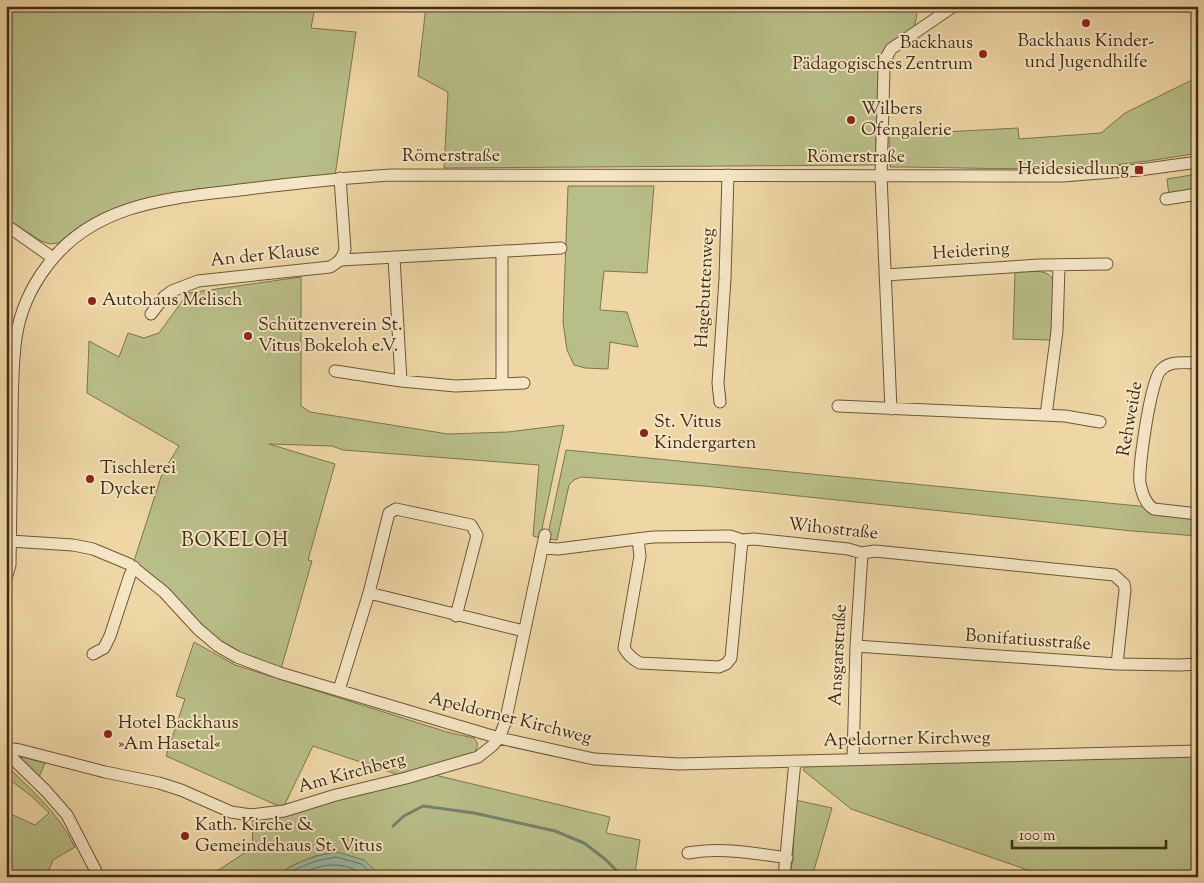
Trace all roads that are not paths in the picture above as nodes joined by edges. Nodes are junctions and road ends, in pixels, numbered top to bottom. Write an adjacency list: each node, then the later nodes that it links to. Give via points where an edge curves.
1 (954, 6): 4 (street, via 891,49 886,58)
2 (1198, 162): 4 (street, Römerstraße, via 1062,176)
3 (728, 176): 4 (street, Römerstraße); 5 (street, Römerstraße, via 444,174); 24 (street, Hagebuttenweg, via 718,383)
4 (881, 176): 16 (street)
5 (340, 178): 12 (street, Römerstraße, via 141,205 82,231); 13 (street, An der Klause, via 345,249)
6 (1198, 194): 7 (street)
7 (1166, 199)
8 (6, 225): 12 (street)
9 (561, 248): 10 (street)
10 (502, 251): 11 (street); 22 (street)
11 (394, 257): 13 (street); 20 (street)
12 (53, 258): 23 (street, Römerstraße, via 27,298 19,323)
13 (340, 260): 17 (street, An der Klause, via 330,266 198,281 172,291)
14 (1107, 264): 15 (street, Heidering)
15 (1059, 266): 16 (street, Heidering); 27 (street, via 1058,331)
16 (885, 275): 26 (street)
17 (151, 314)
18 (1198, 363): 29 (street, Rehweide, via 1172,363 1157,374 1140,469 1140,483 1149,507)
19 (335, 371): 20 (street)
20 (401, 381): 22 (street, via 456,386)
21 (524, 383): 22 (street)
22 (502, 384)
23 (9, 398): 33 (street, Römerstraße)
24 (720, 402)
25 (838, 406): 26 (street)
26 (891, 409): 27 (street)
27 (1046, 415): 28 (street)
28 (1100, 422)
29 (1198, 514)
30 (545, 535): 34 (street, Am Kirchberg)
31 (638, 540): 32 (street, Wihostraße, via 730,536); 32 (street, via 640,556 624,648 628,655 640,663 719,667 731,658); 34 (street, Wihostraße)
32 (742, 540): 35 (street, Wihostraße)
33 (10, 541): 36 (street, Apeldorner Kirchweg, via 93,549); 37 (street, Römerstraße, via 10,565)
34 (543, 548): 40 (street, Am Kirchberg)
35 (862, 553): 41 (street, Ansgarstraße); 43 (street, Wihostraße, via 875,551 1114,575 1124,584 1125,590)
36 (134, 567): 42 (street, via 110,636 104,648); 45 (street, Apeldorner Kirchweg, via 218,646 272,670)
37 (6, 579)
38 (369, 593): 39 (street); 39 (street, via 389,513 396,508 471,525 477,535); 45 (street)
39 (456, 616): 40 (street)
40 (524, 632): 46 (street, Am Kirchberg)
41 (856, 646): 43 (street, Bonifatiusstraße); 49 (street, Ansgarstraße)
42 (94, 654)
43 (1117, 664): 44 (street, Bonifatiusstraße)
44 (1198, 664)
45 (339, 690): 46 (street, Apeldorner Kirchweg)
46 (499, 738): 48 (street, Am Kirchberg, via 478,757 284,811 250,815 231,812 159,783 20,750); 50 (street, Apeldorner Kirchweg, via 594,759 679,764)
47 (1198, 751): 49 (street, Apeldorner Kirchweg)
48 (6, 753): 53 (street, via 46,790 67,815)
49 (853, 759): 50 (street, Apeldorner Kirchweg)
50 (795, 761): 52 (street)
51 (688, 853): 52 (street, via 703,850 753,852)
52 (787, 858): 54 (street)
53 (99, 877)
54 (784, 877)

